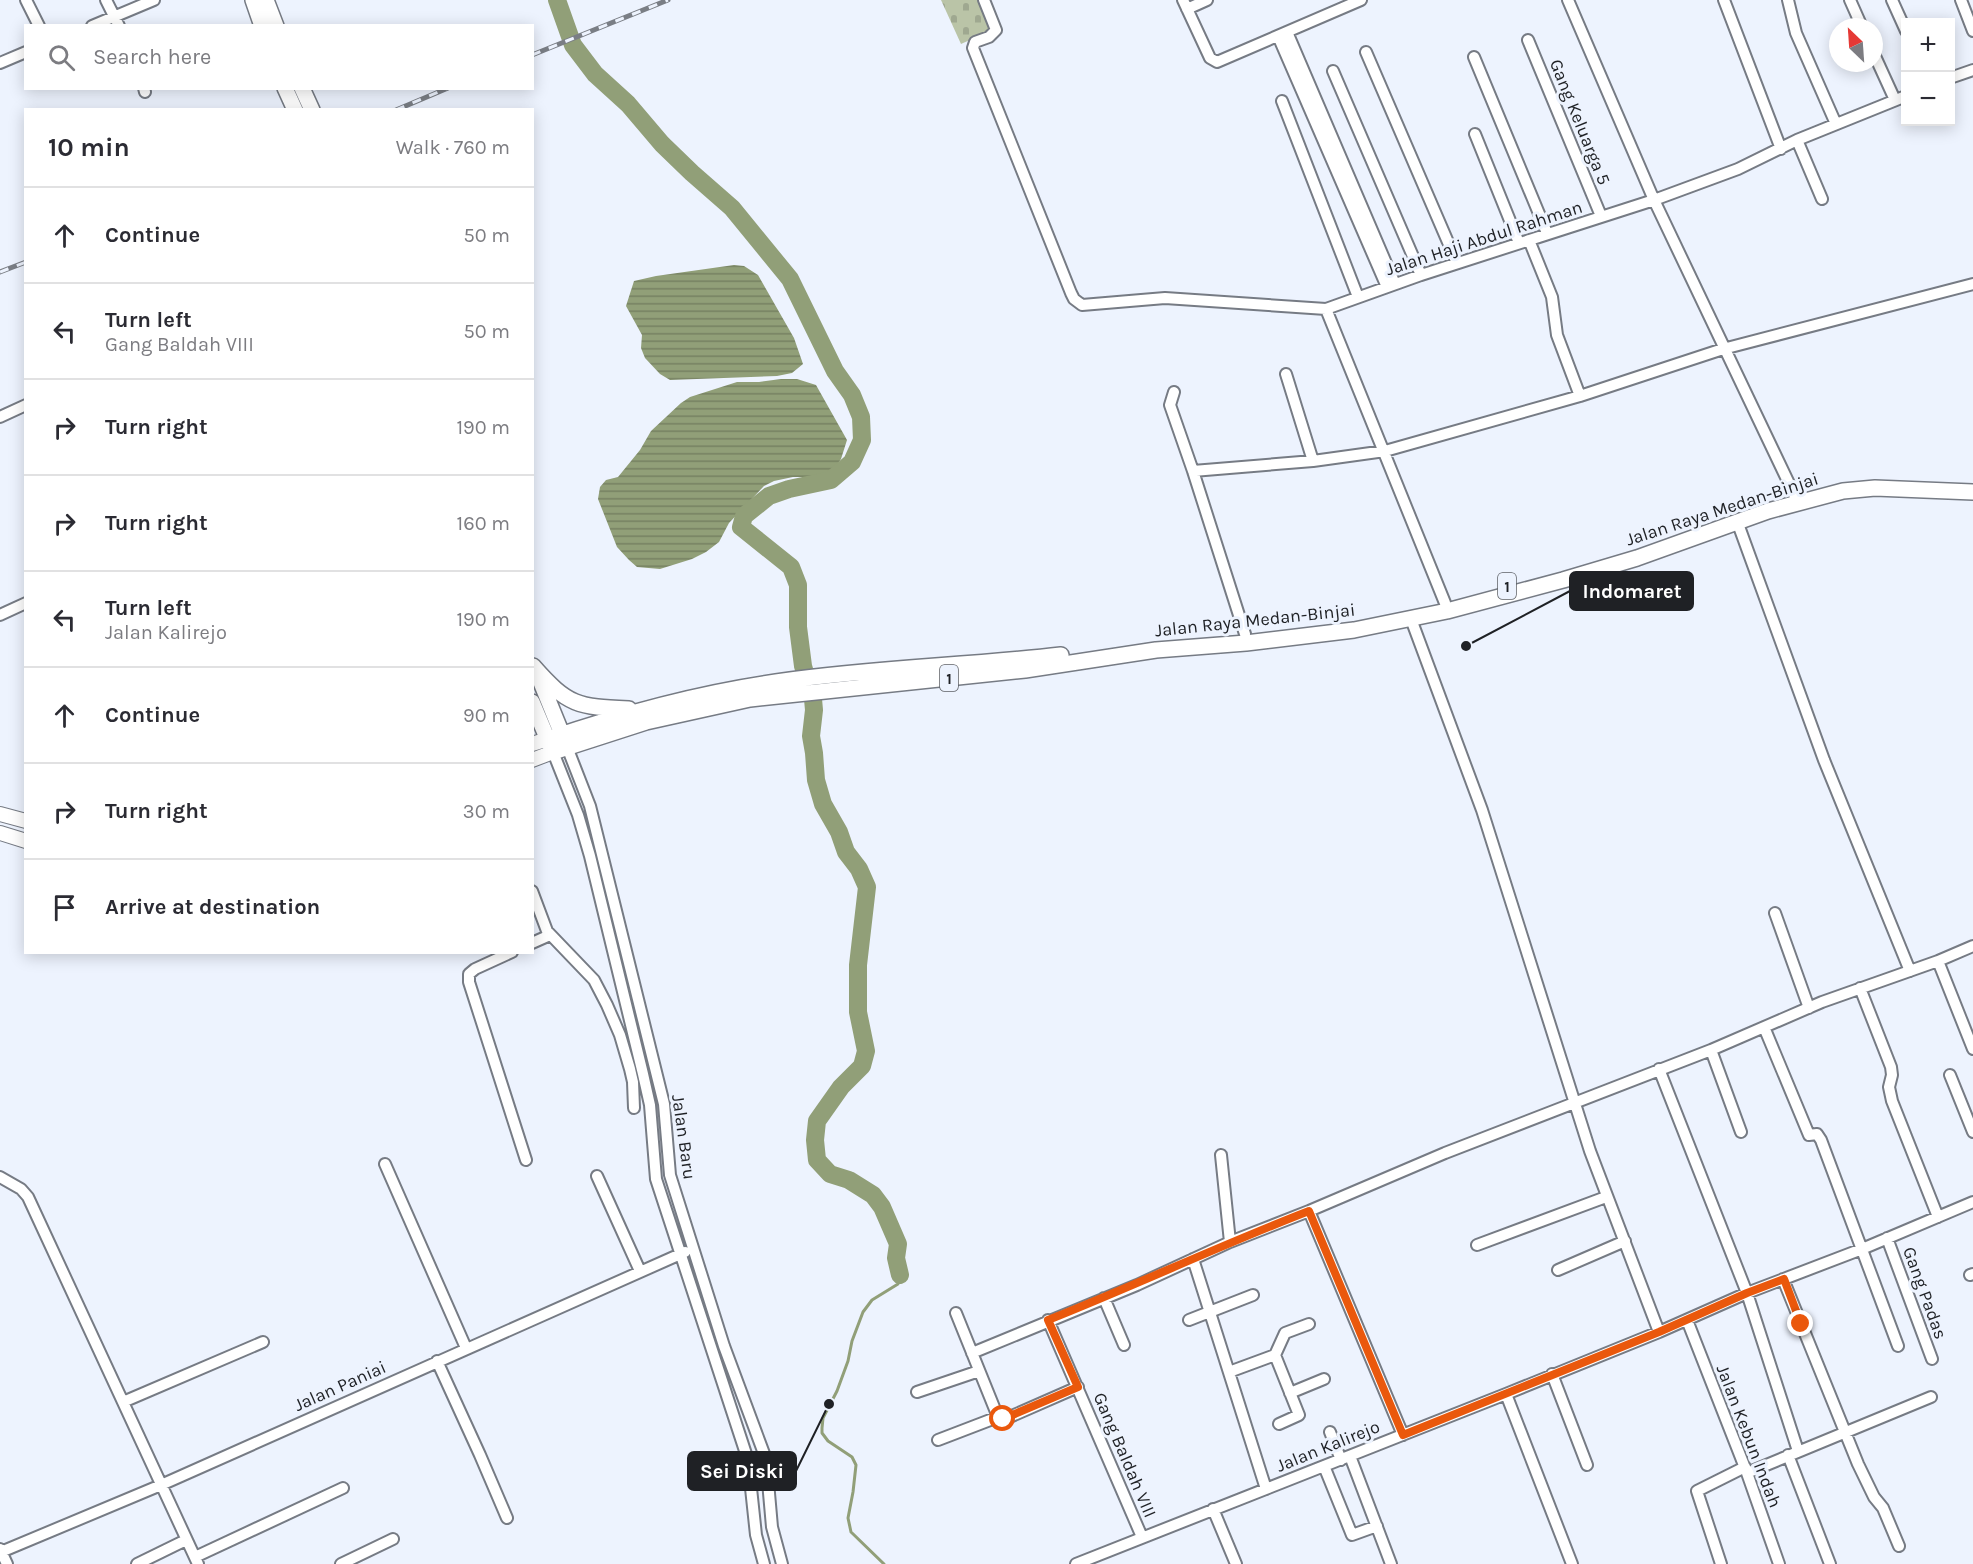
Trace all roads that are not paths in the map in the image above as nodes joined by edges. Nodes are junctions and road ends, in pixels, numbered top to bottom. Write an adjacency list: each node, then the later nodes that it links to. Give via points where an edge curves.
1 (26, 0): 19 (street)
2 (106, 0): 17 (street)
3 (154, 0): 17 (street)
4 (253, 0): 21 (highway)
5 (266, 0): 22 (highway)
6 (984, 0): 54 (street, via 996,30 975,42 973,48 1078,303 1166,297)
7 (1207, 0): 15 (street)
8 (1361, 0): 24 (street)
9 (1568, 0): 45 (street)
10 (1724, 0): 43 (street)
11 (1788, 0): 40 (street, via 1796,33)
12 (1850, 0): 16 (street)
13 (1892, 0): 18 (street)
14 (1961, 0): 23 (street)
15 (1185, 5): 24 (street, via 1210,58 1217,62)
16 (1858, 18)
17 (117, 21): 20 (street)
18 (1901, 21)
19 (38, 24)
20 (102, 24)
21 (261, 24)
22 (275, 24)
23 (1973, 31)
24 (1282, 34): 52 (street)
25 (1528, 40): 46 (street, Gang Keluarga 5)
26 (1366, 52): 49 (street)
27 (24, 53): 29 (street)
28 (1474, 57): 47 (street)
29 (0, 63)
30 (1883, 69): 36 (street)
31 (1973, 70): 33 (street)
32 (1333, 71): 50 (street)
33 (1955, 76)
34 (286, 90): 38 (highway)
35 (303, 90): 39 (highway)
36 (1900, 98): 40 (street, Jalan Haji Abdul Rahman)
37 (1282, 101): 53 (street)
38 (294, 108)
39 (311, 108)
40 (1836, 124): 42 (street, Jalan Haji Abdul Rahman)
41 (1475, 134): 48 (street)
42 (1797, 140): 43 (street, Jalan Haji Abdul Rahman); 44 (street)
43 (1781, 149): 45 (street, Jalan Haji Abdul Rahman)
44 (1822, 199)
45 (1654, 200): 46 (street, Jalan Haji Abdul Rahman); 55 (street)
46 (1601, 216): 47 (street, Jalan Haji Abdul Rahman)
47 (1547, 233): 48 (street, Jalan Haji Abdul Rahman)
48 (1524, 241): 49 (street, Jalan Haji Abdul Rahman); 58 (street, via 1552,297 1557,335)
49 (1457, 263): 50 (street, Jalan Haji Abdul Rahman)
50 (1421, 275): 52 (street, Jalan Haji Abdul Rahman)
51 (1973, 284): 55 (street)
52 (1391, 286): 53 (street, Jalan Haji Abdul Rahman)
53 (1358, 297): 54 (street, Jalan Haji Abdul Rahman)
54 (1326, 309): 61 (street)
55 (1723, 349): 58 (street); 66 (street)
56 (1286, 374): 62 (street)
57 (1173, 392): 63 (street, via 1170,405)
58 (1580, 396): 61 (street)
59 (24, 406): 60 (street)
60 (0, 417)
61 (1385, 451): 62 (street); 69 (street)
62 (1313, 461): 63 (street)
63 (1193, 471): 73 (street)
64 (1973, 483): 66 (highway, Jalan Raya Medan-Binjai / 1, via 1875,480 1842,483)
65 (1973, 492): 66 (highway, Jalan Raya Medan-Binjai / 1, via 1875,488)
66 (1795, 498): 67 (highway, Jalan Raya Medan-Binjai / 1); 68 (highway, Jalan Raya Medan-Binjai / 1, via 1735,513)
67 (1737, 521): 68 (highway, Jalan Raya Medan-Binjai / 1, via 1627,561); 94 (street, via 1824,760)
68 (1465, 602): 69 (highway, Jalan Raya Medan-Binjai / 1); 72 (highway, Jalan Raya Medan-Binjai / 1)
69 (1445, 603): 73 (highway, Jalan Raya Medan-Binjai / 1, via 1353,622)
70 (24, 604): 71 (street)
71 (0, 615)
72 (1411, 619): 76 (highway, Jalan Raya Medan-Binjai / 1, via 1298,638 1156,650 1025,670); 104 (street, via 1482,810)
73 (1245, 634): 76 (highway, Jalan Raya Medan-Binjai / 1)
74 (534, 666): 79 (highway, via 554,689 577,703 593,708)
75 (534, 668): 80 (highway)
76 (861, 679): 77 (highway, Jalan Raya Medan-Binjai / 1)
77 (777, 689): 79 (highway, Jalan Raya Medan-Binjai / 1, via 710,693); 80 (highway, Jalan Raya Medan-Binjai / 1, via 750,699)
78 (534, 705): 80 (highway)
79 (644, 710): 80 (highway, Jalan Raya Medan-Binjai / 1)
80 (558, 743): 81 (main road, Jalan Raya Medan-Binjai / 1); 82 (main road, Jalan Raya Medan-Binjai / 1); 98 (street, Jalan Baru, via 590,806); 101 (street, Jalan Baru, via 590,856)
81 (534, 744)
82 (534, 759)
83 (0, 813): 84 (main road)
84 (24, 820)
85 (0, 833): 86 (main road)
86 (24, 840)
87 (534, 897): 89 (street)
88 (1775, 914): 96 (street)
89 (550, 935): 90 (street); 101 (street, via 594,980)
90 (534, 942)
91 (1973, 946): 93 (street)
92 (508, 954): 109 (street, via 475,969 469,982)
93 (1938, 961): 94 (street); 99 (street)
94 (1910, 970): 95 (street)
95 (1860, 988): 96 (street); 116 (street, via 1891,1067 1888,1087 1892,1101)
96 (1809, 1008): 97 (street)
97 (1764, 1027): 100 (street); 122 (street, via 1809,1135 1817,1134 1821,1140)
98 (650, 1046): 101 (street); 121 (street, Jalan Baru, via 664,1104 670,1175)
99 (1973, 1048)
100 (1711, 1050): 102 (street); 106 (street)
101 (631, 1052): 105 (street); 123 (street, Jalan Baru, via 651,1105 656,1179)
102 (1659, 1069): 104 (street); 128 (street)
103 (1950, 1075): 107 (street)
104 (1575, 1101): 113 (street); 115 (street)
105 (634, 1108)
106 (1741, 1132)
107 (1973, 1132)
108 (1221, 1155): 119 (street)
109 (526, 1160)
110 (385, 1164): 141 (street)
111 (597, 1176): 125 (street)
112 (0, 1177): 155 (street, via 27,1197)
113 (1606, 1197): 118 (street); 120 (street)
114 (1973, 1202): 116 (street, Jalan Kalirejo)
115 (1309, 1211): 119 (street); 160 (street)
116 (1938, 1217): 117 (street, Jalan Kalirejo)
117 (1887, 1238): 122 (street, Jalan Kalirejo); 144 (street, Gang Padas)
118 (1625, 1241): 126 (street); 137 (street)
119 (1230, 1242): 124 (street)
120 (1477, 1245)
121 (692, 1248): 123 (street, Jalan Paniai); 183 (street, Jalan Baru, via 766,1459 772,1527)
122 (1862, 1249): 127 (street, Jalan Kalirejo); 140 (street)
123 (680, 1254): 125 (street, Jalan Paniai); 182 (street, Jalan Baru, via 748,1460 756,1535)
124 (1193, 1259): 130 (street); 131 (street)
125 (640, 1270): 141 (street, Jalan Paniai)
126 (1558, 1270)
127 (1784, 1279): 128 (street, Jalan Kalirejo); 158 (street)
128 (1747, 1293): 135 (street, Jalan Kalirejo); 162 (street)
129 (1252, 1295): 131 (street)
130 (1104, 1298): 133 (street); 139 (street)
131 (1210, 1312): 134 (street); 147 (street)
132 (956, 1313): 142 (street)
133 (1048, 1320): 142 (street); 150 (street, Gang Baldah VIII)
134 (1189, 1320)
135 (1687, 1320): 137 (street, Jalan Kalirejo); 166 (street, Jalan Kebun Indah)
136 (1309, 1324): 143 (street, via 1285,1333)
137 (1659, 1332): 148 (street, Jalan Kalirejo)
138 (263, 1342): 155 (street)
139 (1124, 1345)
140 (1899, 1346)
141 (466, 1348): 145 (street, Jalan Paniai)
142 (972, 1353): 146 (street)
143 (1275, 1355): 147 (street); 152 (street)
144 (1932, 1359)
145 (437, 1361): 167 (street, Jalan Paniai); 171 (street)
146 (979, 1371): 151 (street); 156 (street)
147 (1229, 1371): 169 (street)
148 (1552, 1374): 153 (street, Jalan Kalirejo); 164 (street)
149 (1324, 1379): 152 (street)
150 (1078, 1387): 156 (street, via 1005,1419); 173 (street, Gang Baldah VIII)
151 (917, 1392)
152 (1290, 1393): 157 (street, via 1299,1415)
153 (1506, 1394): 160 (street, Jalan Kalirejo); 187 (street)
154 (1931, 1397): 158 (street)
155 (123, 1402): 167 (street)
156 (998, 1417): 161 (street)
157 (1279, 1424)
158 (1845, 1431): 162 (street); 176 (street)
159 (1330, 1432): 163 (street)
160 (1403, 1435): 163 (street, Jalan Kalirejo)
161 (938, 1440)
162 (1793, 1453): 166 (street); 190 (street)
163 (1345, 1458): 165 (street, Jalan Kalirejo); 172 (street)
164 (1587, 1465)
165 (1324, 1466): 169 (street, Jalan Kalirejo); 172 (street, via 1352,1535)
166 (1746, 1470): 188 (street, via 1697,1491); 189 (street, Jalan Kebun Indah)
167 (161, 1485): 175 (street); 177 (street, Jalan Paniai)
168 (343, 1488): 178 (street)
169 (1266, 1489): 170 (street, Jalan Kalirejo)
170 (1213, 1509): 173 (street, Jalan Kalirejo); 185 (street)
171 (507, 1518)
172 (1377, 1526): 186 (street)
173 (1142, 1537): 184 (street, Jalan Kalirejo)
174 (393, 1539): 181 (street)
175 (186, 1540): 178 (street); 180 (street)
176 (1899, 1546)
177 (1, 1551): 179 (street)
178 (196, 1560)
179 (7, 1564)
180 (137, 1564)
181 (340, 1564)
182 (764, 1564)
183 (782, 1564)
184 (1076, 1564)
185 (1236, 1564)
186 (1391, 1564)
187 (1572, 1564)
188 (1721, 1564)
189 (1779, 1564)
190 (1830, 1564)

